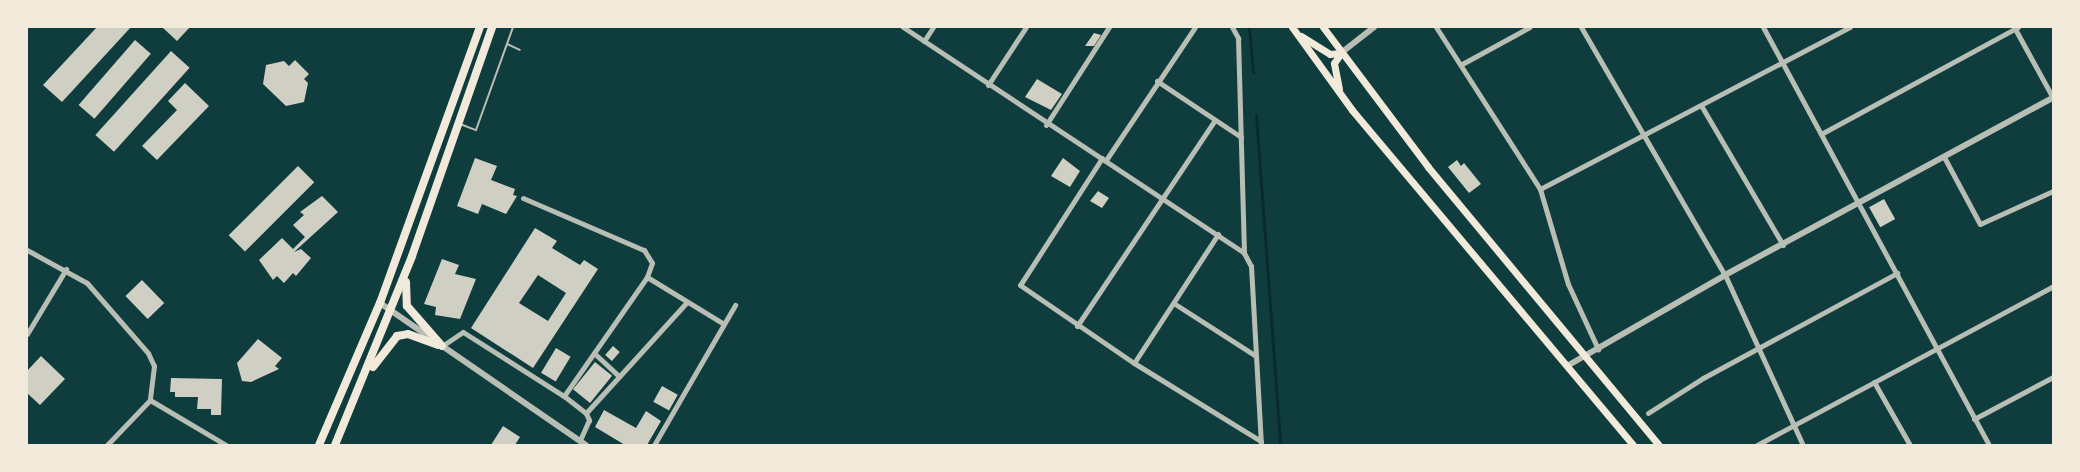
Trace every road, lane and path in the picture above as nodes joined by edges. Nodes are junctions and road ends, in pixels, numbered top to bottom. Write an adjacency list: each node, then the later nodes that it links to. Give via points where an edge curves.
1 (480, 27): 53 (main road)
2 (492, 27): 31 (main road)
3 (513, 27): 20 (lane)
4 (903, 27): 19 (street)
5 (933, 27): 19 (street)
6 (1026, 27): 26 (street)
7 (1109, 27): 32 (street)
8 (1195, 27): 25 (street)
9 (1323, 27): 22 (main road)
10 (1374, 27): 22 (street)
11 (1436, 27): 24 (street)
12 (1530, 27): 24 (street)
13 (1581, 27): 34 (street)
14 (1763, 27): 23 (street)
15 (1850, 27): 23 (street)
16 (1233, 28): 35 (street)
17 (2016, 28): 28 (street); 33 (street)
18 (1294, 30): 22 (main road, via 1330,54); 27 (main road)
19 (924, 41): 26 (street)
20 (507, 44): 21 (lane); 31 (lane, via 476,130)
21 (520, 50)
22 (1341, 53): 27 (main road, via 1334,63); 67 (main road, via 1428,167)
23 (1782, 63): 29 (street); 33 (street)
24 (1462, 64): 38 (street)
25 (1157, 81): 30 (street); 37 (street)
26 (988, 85): 32 (street)
27 (1341, 94): 69 (main road)
28 (2053, 98): 36 (street)
29 (1702, 107): 34 (street); 44 (street)
30 (1215, 120): 35 (street); 40 (street)
31 (457, 123): 47 (main road)
32 (1046, 125): 37 (street)
33 (1821, 134): 42 (street)
34 (1648, 136): 38 (street); 50 (street)
35 (1241, 137): 46 (street)
36 (1944, 157): 39 (street, via 1980,224); 42 (street)
37 (1104, 159): 40 (street); 59 (street, via 1020,285)
38 (1540, 189): 63 (street, via 1568,284)
39 (2053, 191)
40 (1165, 197): 43 (street); 59 (street)
41 (523, 198): 51 (street, via 644,250 652,262)
42 (1860, 203): 44 (street); 49 (street)
43 (1218, 234): 46 (street); 55 (street)
44 (1783, 245): 50 (street)
45 (27, 250): 48 (street)
46 (1244, 253): 66 (street, via 1251,266)
47 (412, 256): 57 (main road); 61 (main road, via 405,299 412,314)
48 (66, 269): 60 (street); 75 (street, via 87,283 148,353 154,366)
49 (1898, 273): 62 (street); 64 (street)
50 (1725, 275): 63 (street); 64 (street)
51 (647, 277): 54 (street); 65 (street)
52 (2053, 286): 62 (street)
53 (380, 303): 57 (street); 84 (main road)
54 (686, 303): 58 (street); 70 (street)
55 (1174, 304): 66 (street); 68 (street)
56 (735, 305): 58 (street)
57 (392, 310): 61 (street); 71 (main road)
58 (724, 324): 87 (street)
59 (1077, 326): 68 (street)
60 (27, 334)
61 (442, 346): 71 (main road, via 408,334 397,336); 74 (street, via 463,332); 80 (street)
62 (1938, 348): 73 (street); 78 (street)
63 (1598, 349): 67 (street)
64 (1761, 350): 77 (street, via 1703,378); 79 (street)
65 (594, 353): 70 (street); 74 (street)
66 (1256, 356): 81 (street)
67 (1587, 356): 69 (street); 89 (main road)
68 (1134, 363): 81 (street)
69 (1567, 366): 88 (main road)
70 (619, 376): 76 (street)
71 (366, 377): 85 (main road)
72 (2053, 377): 78 (street)
73 (1874, 382): 79 (street); 92 (street)
74 (564, 396): 76 (street)
75 (150, 400): 82 (street); 83 (street)
76 (586, 413): 80 (street, via 589,420)
77 (1648, 413)
78 (1974, 419): 93 (street)
79 (1794, 425): 90 (street); 91 (street)
80 (580, 440): 86 (street)
81 (1261, 443)
82 (107, 445)
83 (226, 445)
84 (319, 445)
85 (335, 445)
86 (586, 445)
87 (654, 445)
88 (1633, 445)
89 (1659, 445)
90 (1757, 445)
91 (1803, 445)
92 (1910, 445)
93 (1989, 445)

